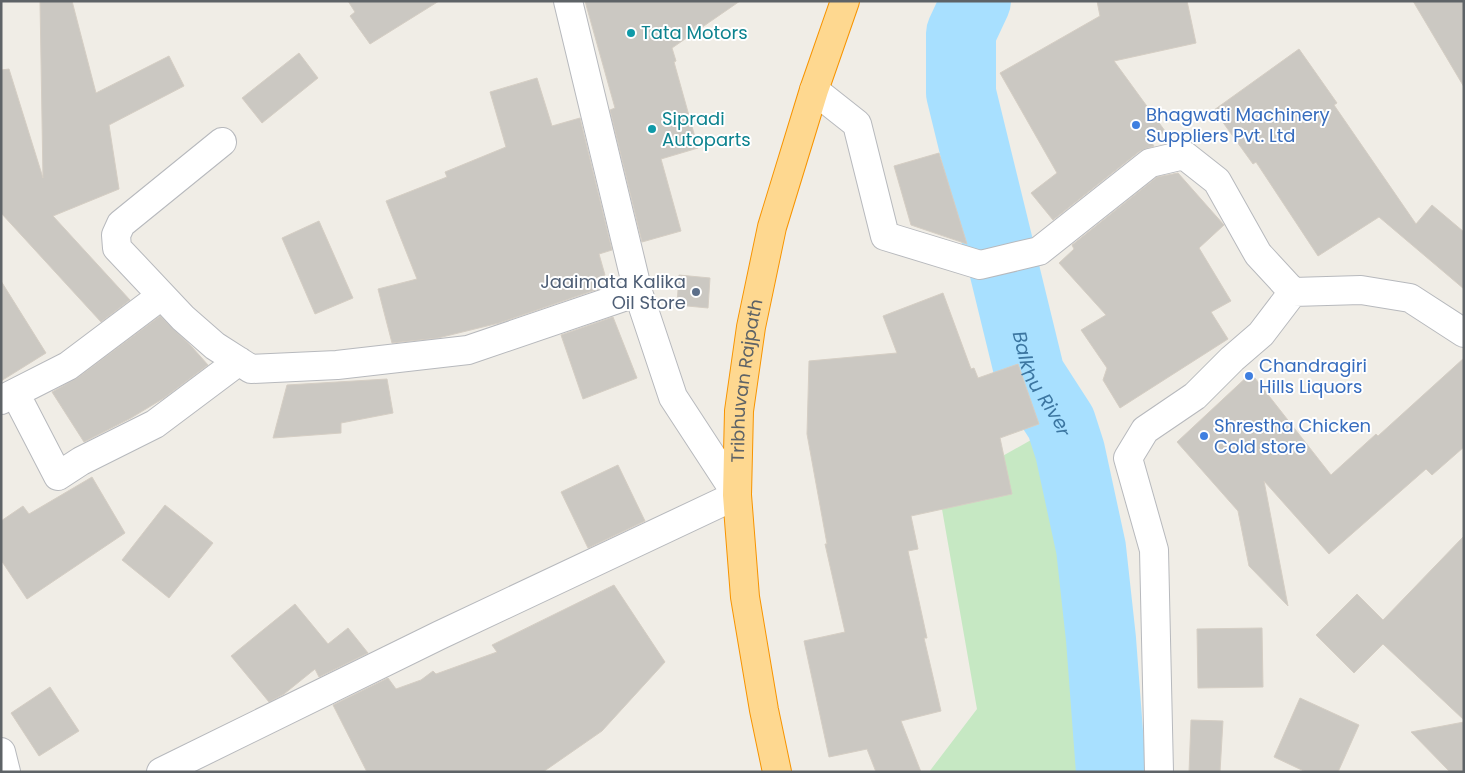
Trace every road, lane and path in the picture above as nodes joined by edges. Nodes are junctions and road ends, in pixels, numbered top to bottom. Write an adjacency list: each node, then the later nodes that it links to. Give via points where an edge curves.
1 (568, 1): 5 (street)
2 (845, 1): 3 (highway, Tribhuvan Rajpath)
3 (814, 90): 6 (street, via 857,124 885,236 980,265 1040,251 1150,163 1184,155 1217,180 1258,254); 11 (highway, Tribhuvan Rajpath, via 772,227 751,327 739,411)
4 (222, 142): 7 (street, via 121,224 116,235 117,248)
5 (638, 292): 9 (street, via 468,350 318,366 251,369); 11 (street, via 673,397)
6 (1293, 292): 8 (street, via 1361,290 1410,298); 16 (street, via 1260,334 1195,396 1145,430 1128,458 1154,550)
7 (161, 296): 9 (street, via 215,346); 10 (street, via 68,366)
8 (1464, 333)
9 (239, 361): 10 (street, via 155,424 58,476)
10 (8, 396)
11 (737, 495): 14 (street); 15 (highway, Tribhuvan Rajpath, via 745,597)
12 (1, 752): 13 (street)
13 (6, 772)
14 (161, 772)
15 (777, 772)
16 (1159, 772)

